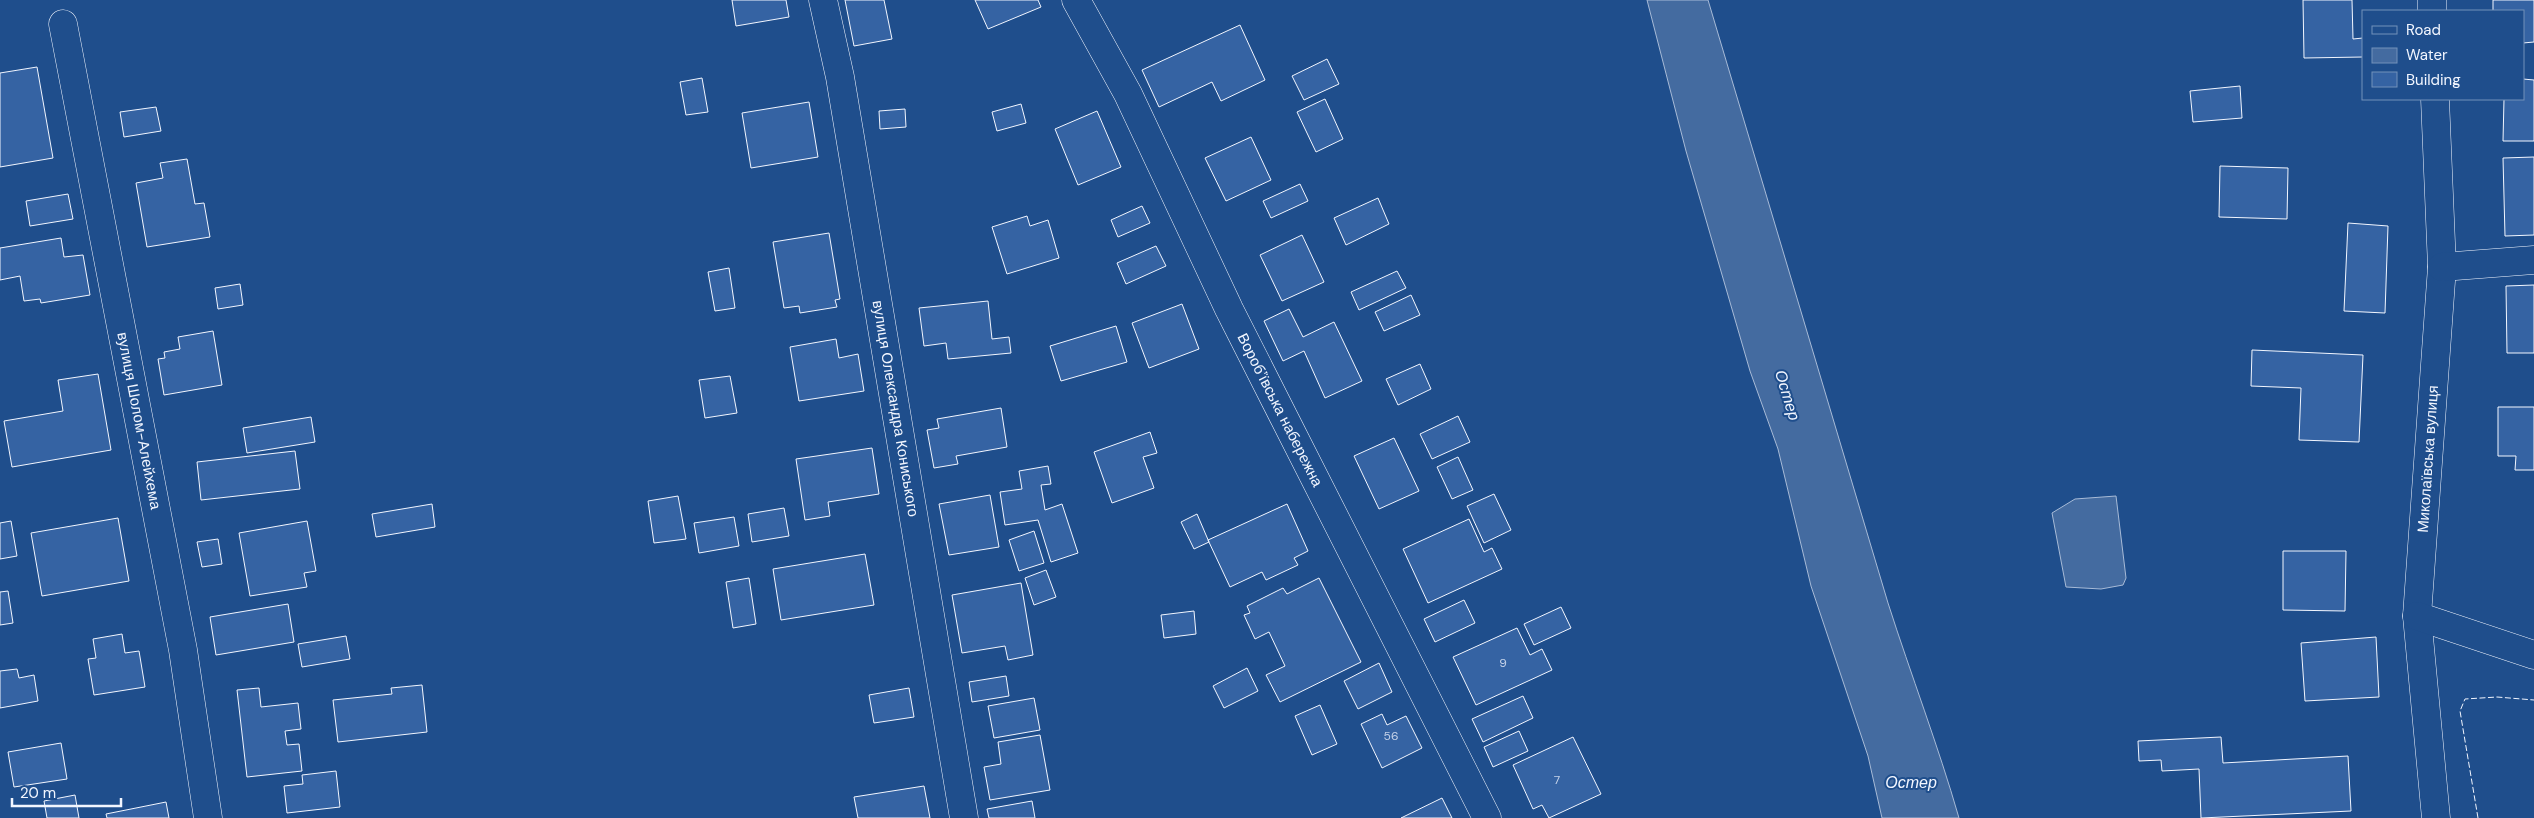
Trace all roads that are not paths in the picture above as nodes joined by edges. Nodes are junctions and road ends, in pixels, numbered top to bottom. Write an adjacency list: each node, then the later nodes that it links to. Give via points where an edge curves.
1 (822, 0): 10 (street, вулиця Олександра Кониського, via 840,77)
2 (1076, 0): 11 (street, Воробʼївська набережна, via 1128,94 1229,309)
3 (63, 24): 9 (street, вулиця Шолом-Алейхема, via 182,650)
4 (2436, 100): 6 (street, Миколаївська вулиця)
5 (2534, 260): 6 (street)
6 (2442, 266): 7 (street, Миколаївська вулиця)
7 (2417, 616): 8 (street); 12 (street, Миколаївська вулиця)
8 (2534, 655)
9 (208, 818)
10 (964, 818)
11 (1487, 818)
12 (2436, 818)

